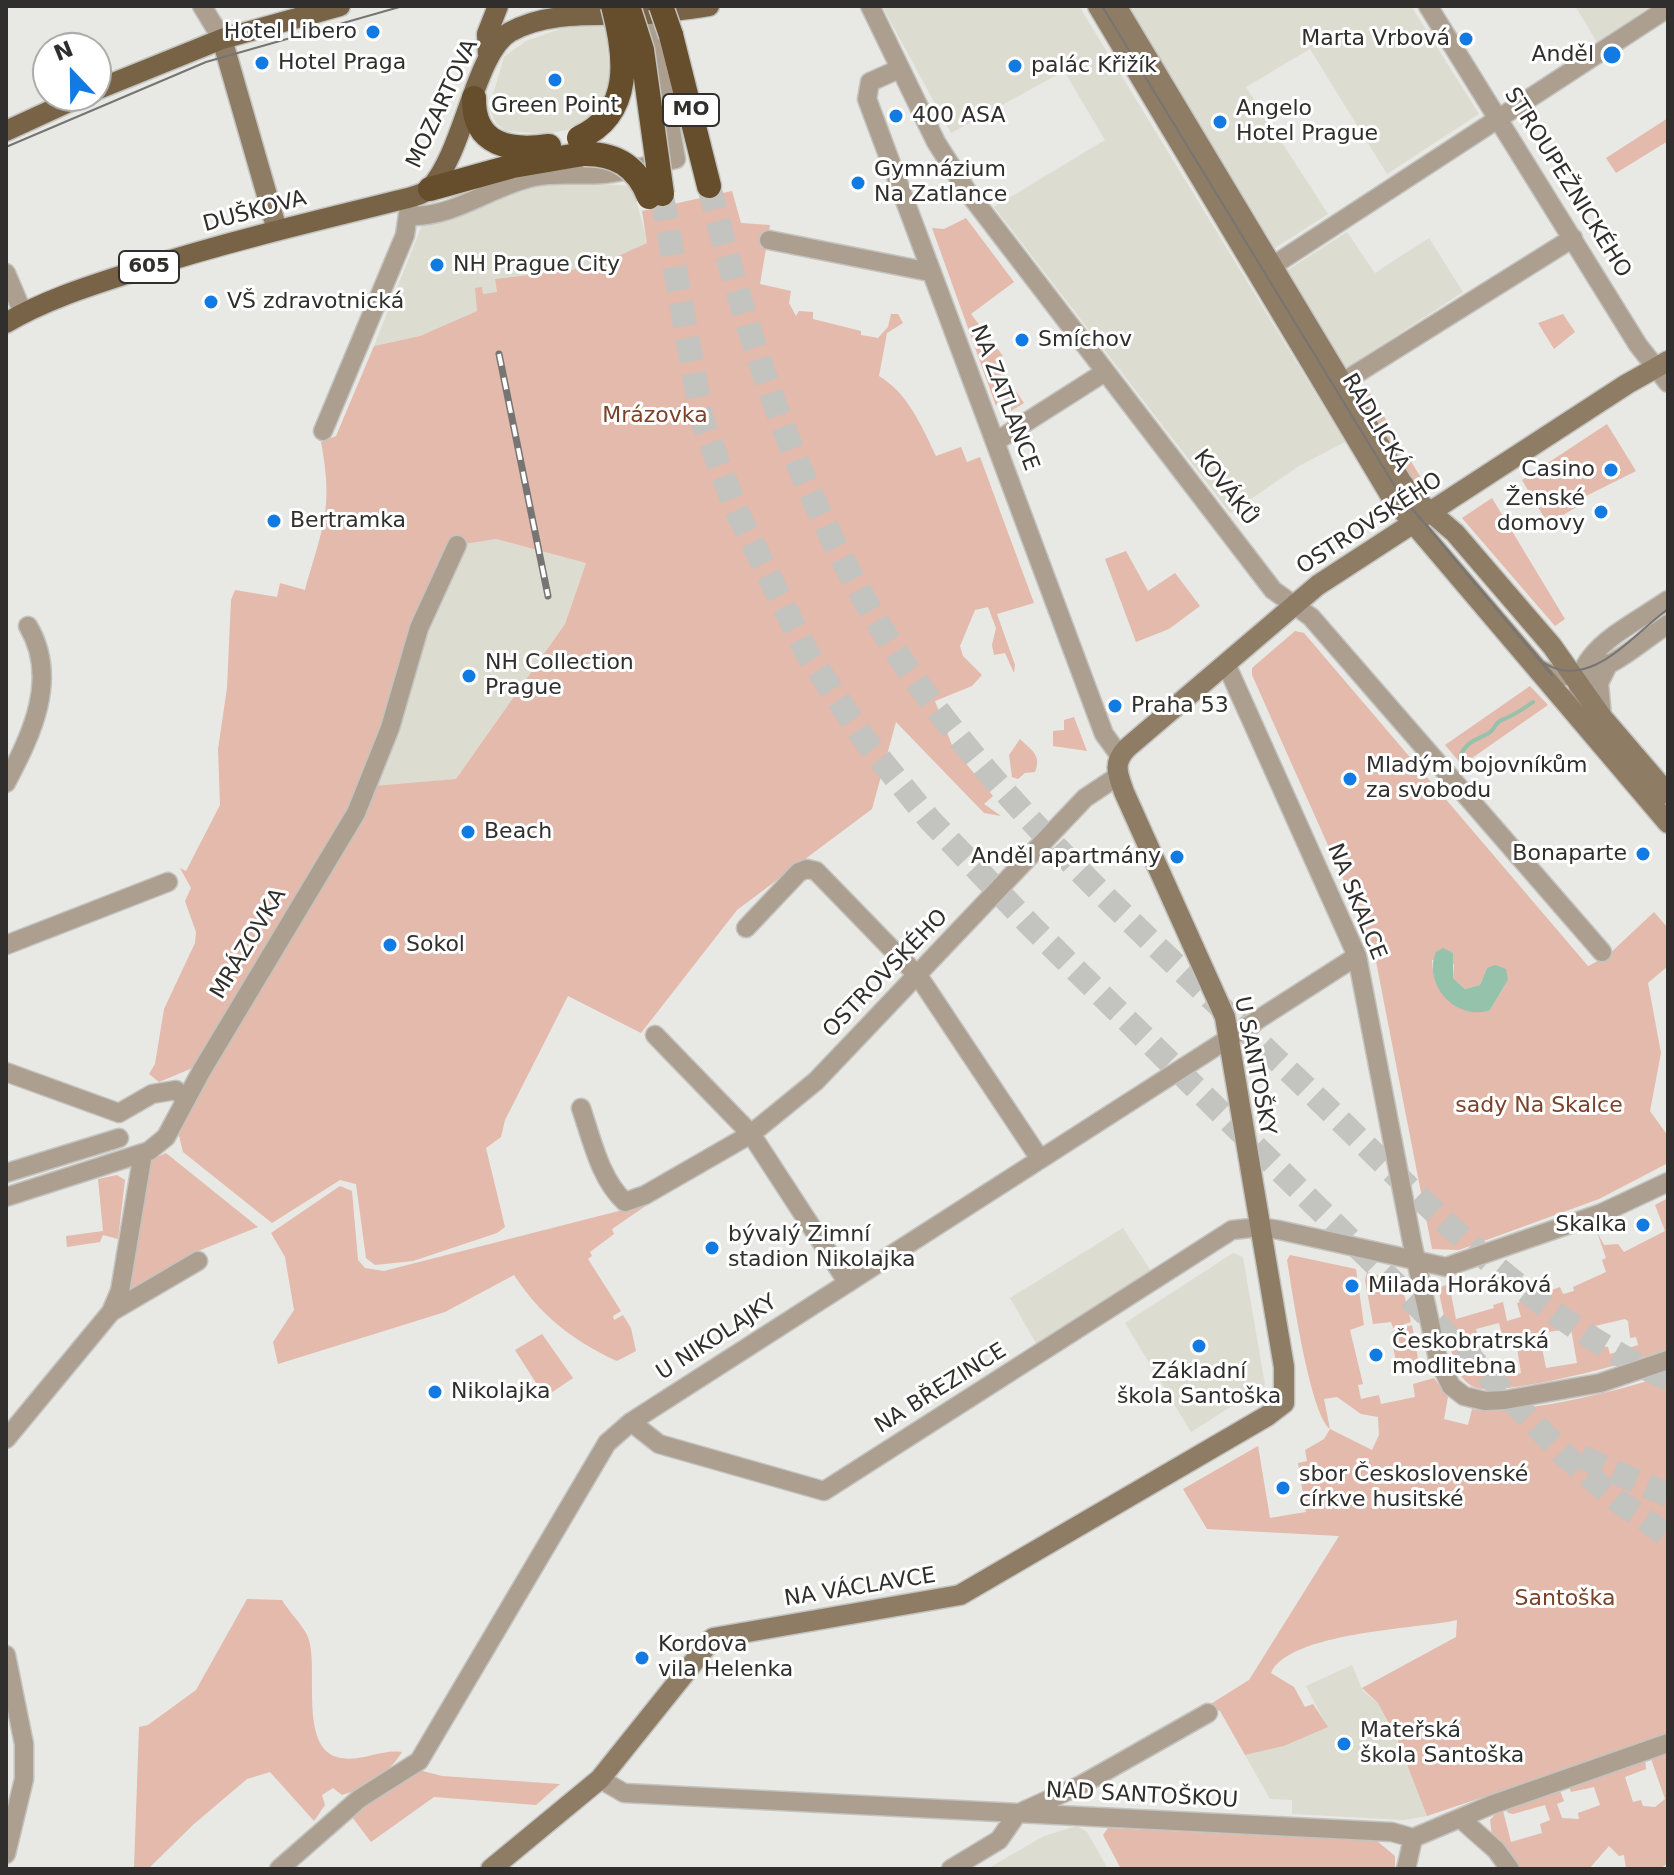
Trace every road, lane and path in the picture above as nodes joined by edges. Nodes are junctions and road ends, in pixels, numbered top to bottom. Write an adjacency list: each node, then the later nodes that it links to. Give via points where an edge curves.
1 (202, 6): 12 (street)
2 (340, 6): 12 (main road)
3 (498, 6): 13 (main road, via 487,34)
4 (613, 6): 20 (highway, bridge, via 622,53 618,101)
5 (709, 6): 10 (main road)
6 (870, 6): 14 (street, KOVÁKŮ)
7 (1098, 6): 36 (main road, RADLICKÁ)
8 (1116, 6): 32 (main road, RADLICKÁ)
9 (1428, 6): 18 (street, STROUPEŽNICKÉHO)
10 (651, 8): 13 (main road, MOZARTOVA, via 543,19 507,34); 20 (highway, MO, bridge, via 642,50 656,196 622,162); 21 (highway, MO, bridge, via 671,35); 22 (street, via 676,159 604,174 538,176 432,215)
11 (1668, 8): 18 (street)
12 (219, 34): 15 (main road); 23 (main road)
13 (488, 54): 16 (main road, MOZARTOVA)
14 (899, 69): 27 (street, NA ZATLANCE, via 870,82 866,94); 31 (street, KOVÁKŮ, via 967,191)
15 (112, 83)
16 (474, 98): 20 (highway, via 480,123 498,144); 22 (main road, MOZARTOVA)
17 (47, 112): 19 (main road)
18 (1499, 119): 24 (street, STROUPEŽNICKÉHO); 26 (street)
19 (6, 131)
20 (581, 146): 22 (highway)
21 (709, 186)
22 (416, 201): 23 (main road, DUŠKOVA / 605); 33 (street, MOZARTOVA)
23 (277, 230): 29 (main road, DUŠKOVA / 605, via 102,282)
24 (1573, 238): 30 (street, STROUPEŽNICKÉHO); 32 (street)
25 (769, 240): 27 (street)
26 (1280, 261)
27 (930, 272): 34 (street, NA ZATLANCE)
28 (6, 273): 29 (street)
29 (15, 318)
30 (1664, 370): 35 (main road, OSTROVSKÉHO)
31 (1105, 372): 34 (street); 39 (street, KOVÁKŮ, via 1273,590)
32 (1343, 382): 35 (main road, RADLICKÁ, via 1401,481)
33 (323, 431)
34 (995, 442): 48 (street, NA ZATLANCE)
35 (1432, 513): 36 (main road, OSTROVSKÉHO); 42 (main road, RADLICKÁ)
36 (1413, 525): 39 (main road, OSTROVSKÉHO); 45 (main road, RADLICKÁ)
37 (457, 545): 61 (street, MRÁZOVKA, via 419,628 390,728 356,813)
38 (1668, 600): 43 (street)
39 (1295, 604): 44 (main road, OSTROVSKÉHO); 55 (street, KOVÁKŮ)
40 (1668, 624): 43 (street)
41 (28, 626): 49 (street, via 40,646 41,698 26,745)
42 (1552, 646): 43 (street); 46 (main road, RADLICKÁ)
43 (1605, 655): 46 (street); 47 (street)
44 (1227, 666): 48 (main road, OSTROVSKÉHO); 56 (street, NA SKALCE)
45 (1538, 668): 46 (street); 47 (main road, RADLICKÁ)
46 (1577, 680): 47 (main road, RADLICKÁ)
47 (1594, 722): 50 (main road, RADLICKÁ); 51 (main road, RADLICKÁ)
48 (1119, 766): 57 (street, OSTROVSKÉHO); 59 (main road, U SANTOŠKY, via 1213,988)
49 (6, 783)
50 (1668, 794)
51 (1668, 823)
52 (168, 882): 54 (street)
53 (746, 928): 57 (street, via 799,872 812,869)
54 (6, 945)
55 (1602, 952)
56 (1357, 956): 59 (street, U NIKOLAJKY); 73 (street, NA SKALCE)
57 (919, 977): 64 (street, OSTROVSKÉHO, via 816,1081); 67 (street)
58 (655, 1035): 64 (street)
59 (1229, 1040): 67 (street, U NIKOLAJKY); 71 (main road, U SANTOŠKY)
60 (6, 1072): 63 (street)
61 (185, 1099): 63 (street, via 176,1090 164,1089); 66 (street, MRÁZOVKA, via 166,1137)
62 (581, 1108): 64 (street, OSTROVSKÉHO, via 603,1170 625,1202)
63 (119, 1113): 65 (street)
64 (751, 1134): 74 (street)
65 (119, 1138): 66 (street); 68 (street)
66 (143, 1153): 70 (street); 75 (street, via 120,1291)
67 (1040, 1159): 74 (street, U NIKOLAJKY)
68 (6, 1173)
69 (1668, 1182): 73 (street, via 1602,1213 1446,1267)
70 (6, 1197)
71 (1260, 1227): 73 (street); 77 (main road, U SANTOŠKY, via 1284,1367); 78 (street, NA BŘEZINCE, via 1228,1232 824,1491 659,1444)
72 (198, 1261): 75 (street)
73 (1418, 1264): 76 (street, NA SKALCE, via 1442,1371 1464,1396 1505,1400 1600,1383)
74 (848, 1283): 78 (street, U NIKOLAJKY)
75 (111, 1312): 79 (street)
76 (1668, 1360)
77 (1284, 1403): 84 (main road, NA VÁCLAVCE, via 960,1595 713,1638)
78 (631, 1422): 89 (street, U NIKOLAJKY, via 607,1443 419,1761 359,1799)
79 (6, 1439)
80 (6, 1655): 81 (street)
81 (10, 1701): 88 (street, via 24,1744 24,1779)
82 (1208, 1713): 85 (street, via 1081,1785)
83 (1668, 1743): 86 (street)
84 (600, 1779): 85 (street, NAD SANTOŠKOU, via 624,1793); 90 (main road, NA VÁCLAVCE)
85 (1017, 1814): 87 (street, NAD SANTOŠKOU, via 1392,1832); 91 (street, via 999,1840)
86 (1461, 1819): 87 (street); 93 (street)
87 (1413, 1838): 92 (street)
88 (6, 1854)
89 (279, 1869)
90 (491, 1869)
91 (951, 1869)
92 (1406, 1869)
93 (1510, 1869)

